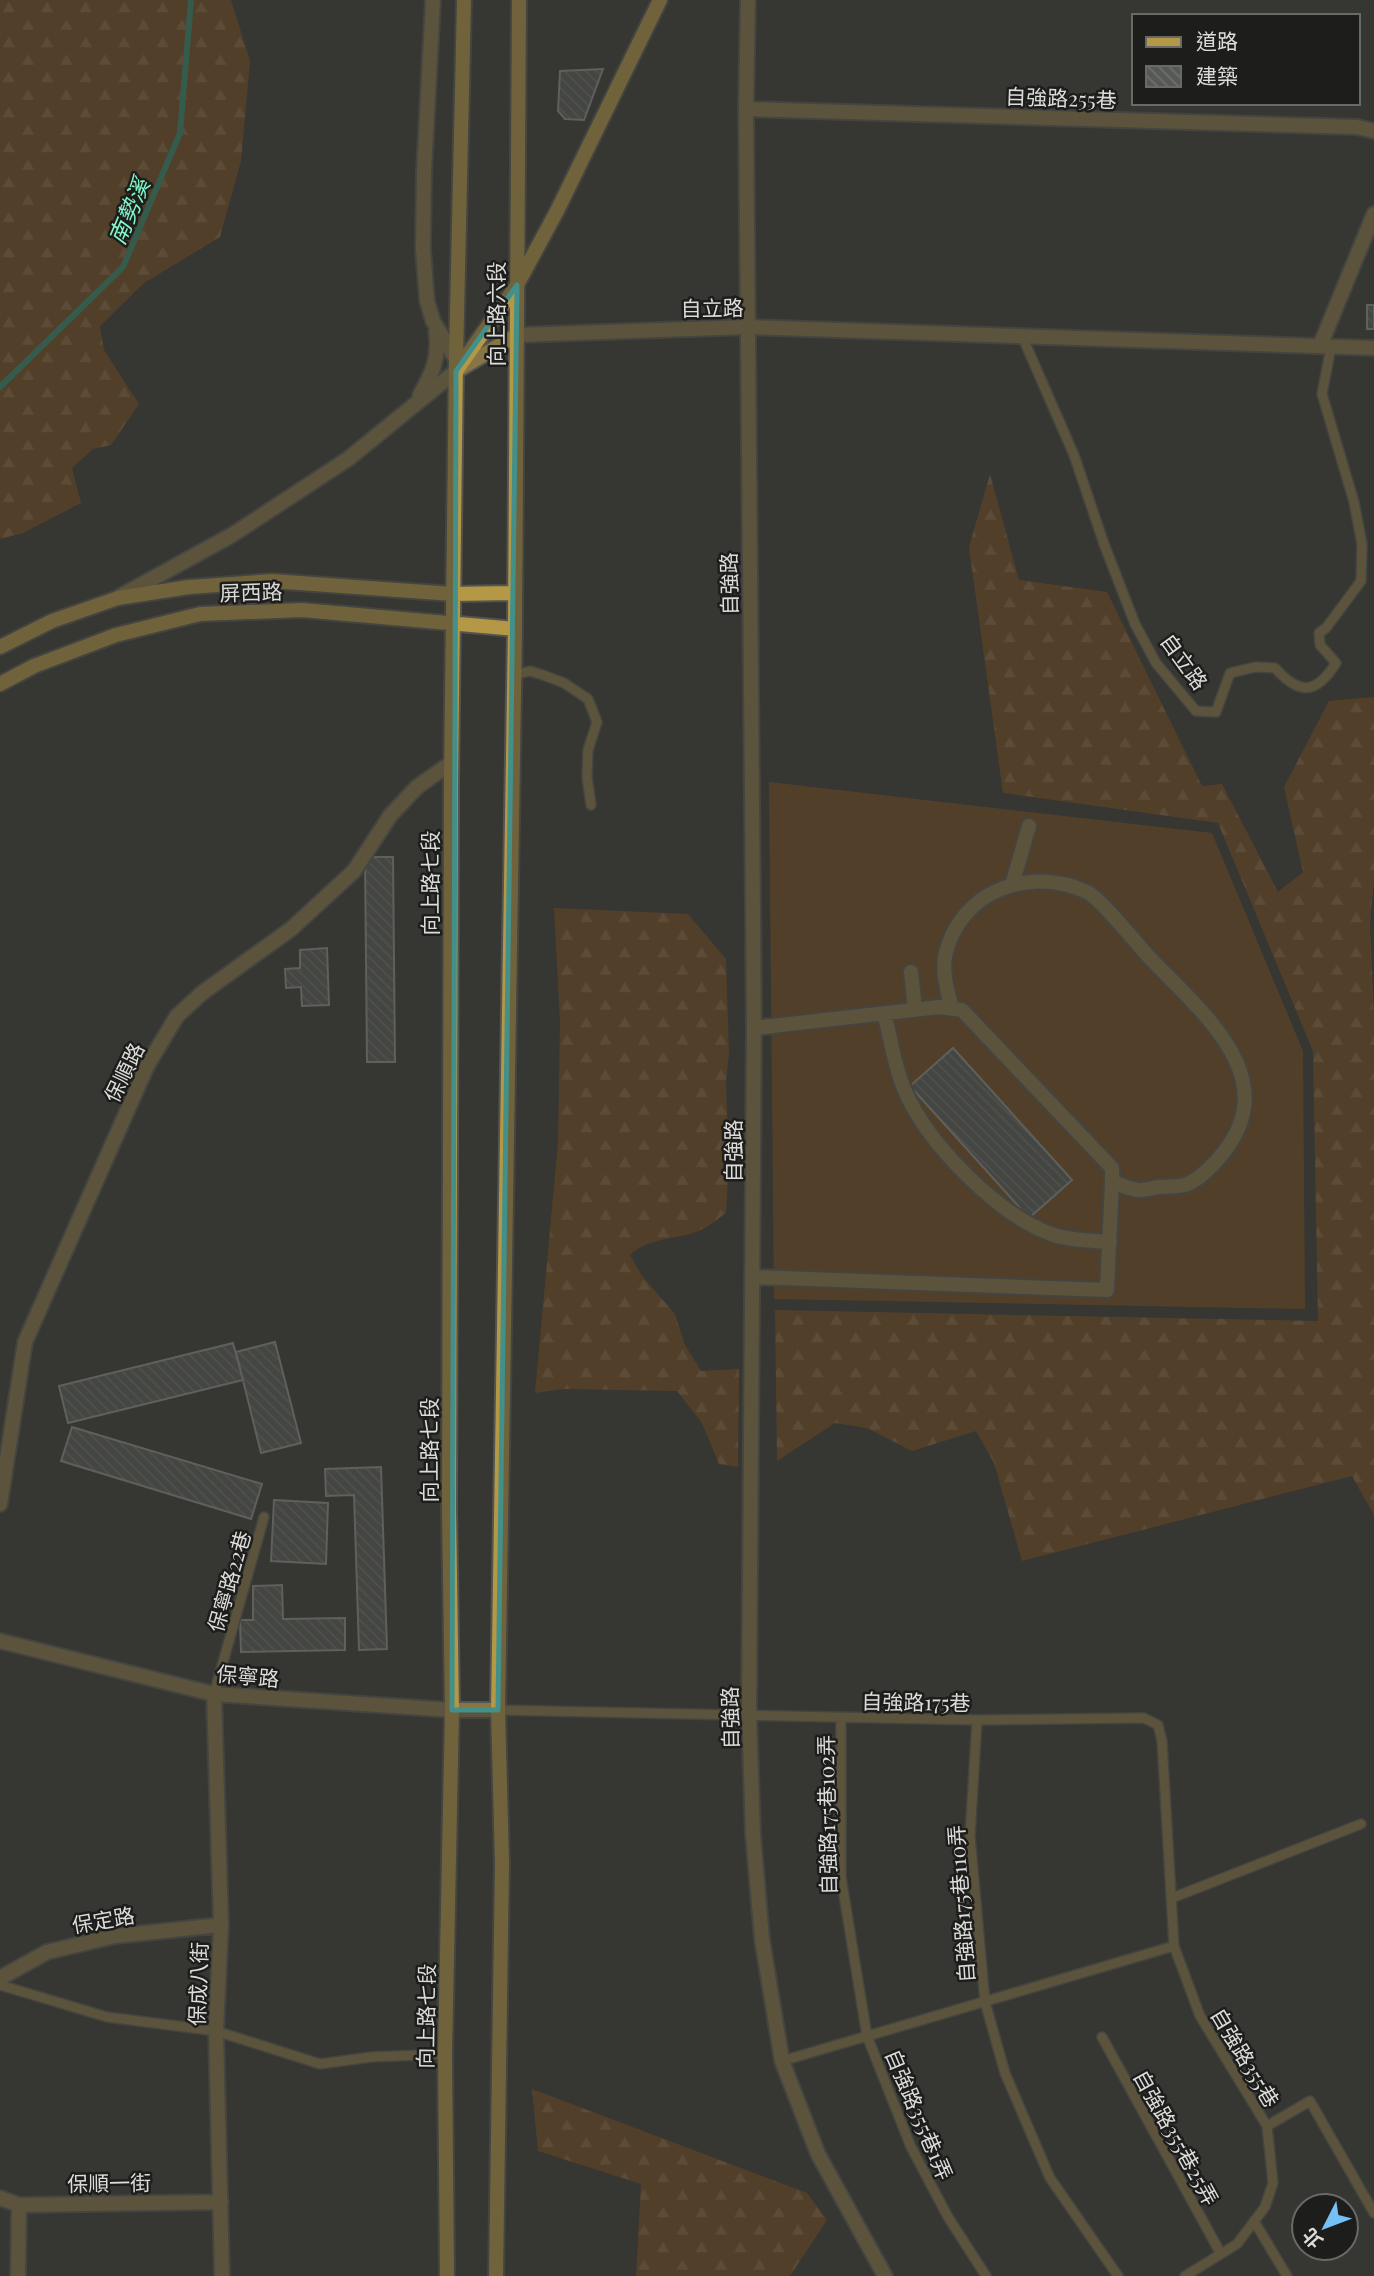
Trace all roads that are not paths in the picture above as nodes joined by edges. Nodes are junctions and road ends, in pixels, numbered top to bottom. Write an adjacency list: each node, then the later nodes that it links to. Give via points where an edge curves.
1 (433, 0): 10 (street, via 423,236 427,301)
2 (464, 0): 16 (main road, 向上路六段)
3 (519, 0): 9 (main road, 向上路六段)
4 (660, 0): 9 (main road)
5 (748, 0): 6 (street, 自強路)
6 (746, 109): 7 (street, 自強路255巷); 11 (street, 自強路)
7 (1374, 131)
8 (1374, 214): 14 (street, 自立路)
9 (517, 285): 12 (main road, 向上路六段); 16 (main road)
10 (433, 321): 16 (street); 17 (street, via 438,347 434,370)
11 (747, 327): 12 (street, 自立路); 13 (street, 自立路); 34 (street, 自強路)
12 (517, 335): 16 (street, 自立路); 18 (main road, 向上路六段)
13 (1022, 336): 14 (street, 自立路); 14 (lane, 自立路, via 1073,455 1135,624 1179,693 1196,710 1216,712 1230,673 1275,668 1289,684 1308,688 1326,679 1336,663 1320,645 1319,633 1360,581 1362,544 1322,394)
14 (1325, 346): 15 (street, 自立路)
15 (1374, 348)
16 (456, 365): 17 (street, 屏西路); 19 (main road, 向上路六段)
17 (416, 403): 20 (street, 屏西路, via 348,459 232,535)
18 (514, 593): 19 (main road, 屏西路); 22 (main road, 向上路六段)
19 (453, 594): 20 (main road, 屏西路, via 272,581); 21 (main road, 向上路六段)
20 (118, 598): 23 (main road, 屏西路, via 52,621)
21 (454, 623): 22 (main road, 屏西路); 25 (main road, 屏西路, via 302,610 200,614 116,635); 26 (main road, 向上路七段)
22 (515, 629): 24 (main road)
23 (0, 647)
24 (514, 675): 27 (lane, via 530,671 543,675 588,699 597,722 588,750); 43 (main road)
25 (0, 684)
26 (451, 763): 38 (street, 保順路, via 417,787 390,816 354,871 291,929 177,1016 147,1066 25,1342); 42 (main road, 向上路七段)
27 (591, 805)
28 (1029, 825): 29 (street)
29 (1012, 885): 31 (street, via 995,890 958,926 945,958); 35 (street, via 1051,881 1089,893 1221,1036 1243,1076 1246,1101 1234,1141 1209,1168 1186,1184 1138,1190)
30 (911, 972): 32 (street)
31 (952, 1009): 32 (street); 35 (street, via 962,1010 1112,1168)
32 (915, 1010): 33 (street)
33 (884, 1013): 34 (street); 36 (street, via 906,1093 924,1123 968,1176 1026,1223 1054,1235)
34 (754, 1028): 37 (street, 自強路)
35 (1112, 1182): 36 (street)
36 (1110, 1242): 37 (street, via 1107,1290)
37 (752, 1277): 44 (street, 自強路)
38 (0, 1504)
39 (264, 1517): 41 (lane, 保寧路22巷)
40 (0, 1641): 41 (street, 保寧路)
41 (215, 1694): 42 (street, 保寧路); 49 (street, 保成八街)
42 (452, 1710): 43 (street, 保寧路); 57 (main road, 向上路七段)
43 (498, 1710): 44 (lane, 自強路175巷); 69 (main road, via 502,1863)
44 (749, 1713): 45 (lane, 自強路175巷); 58 (street, 自強路, via 762,1939)
45 (841, 1717): 46 (lane, 自強路175巷); 55 (lane, 自強路175巷102弄, via 841,1877)
46 (977, 1720): 48 (lane, 自強路175巷, via 1144,1717 1158,1725); 53 (lane, 自強路175巷110弄, via 970,1836)
47 (1361, 1824): 48 (lane)
48 (1172, 1898): 50 (lane, 自強路175巷)
49 (221, 1925): 51 (street, 保定路, via 115,1936 47,1952); 54 (street, 保成八街)
50 (1174, 1946): 53 (lane); 59 (lane, 自強路355巷, via 1200,2016)
51 (0, 1978)
52 (0, 1985): 54 (lane, via 107,2017)
53 (985, 2001): 55 (lane); 72 (lane, 自強路175巷110弄, via 1005,2073 1050,2178)
54 (216, 2031): 57 (lane, via 320,2064); 61 (street, 保成八街)
55 (867, 2036): 58 (lane); 71 (lane, 自強路355巷1弄, via 911,2147 947,2217)
56 (1102, 2037): 65 (lane, 自強路355巷25弄)
57 (445, 2054): 68 (main road, 向上路七段)
58 (782, 2061): 70 (street, 自強路, via 818,2154)
59 (1267, 2126): 63 (lane, via 1310,2101); 64 (lane, 自強路355巷, via 1273,2183 1265,2207)
60 (0, 2197): 62 (street, 保順一街)
61 (221, 2202): 62 (street, 保順一街); 67 (street, 保成八街)
62 (19, 2205): 66 (street)
63 (1374, 2213)
64 (1254, 2221): 65 (lane, 自強路355巷, via 1237,2244); 74 (lane)
65 (1221, 2254): 73 (lane, 自強路355巷)
66 (18, 2276)
67 (222, 2276)
68 (447, 2276)
69 (496, 2276)
70 (885, 2276)
71 (986, 2276)
72 (1118, 2276)
73 (1185, 2276)
74 (1287, 2276)

